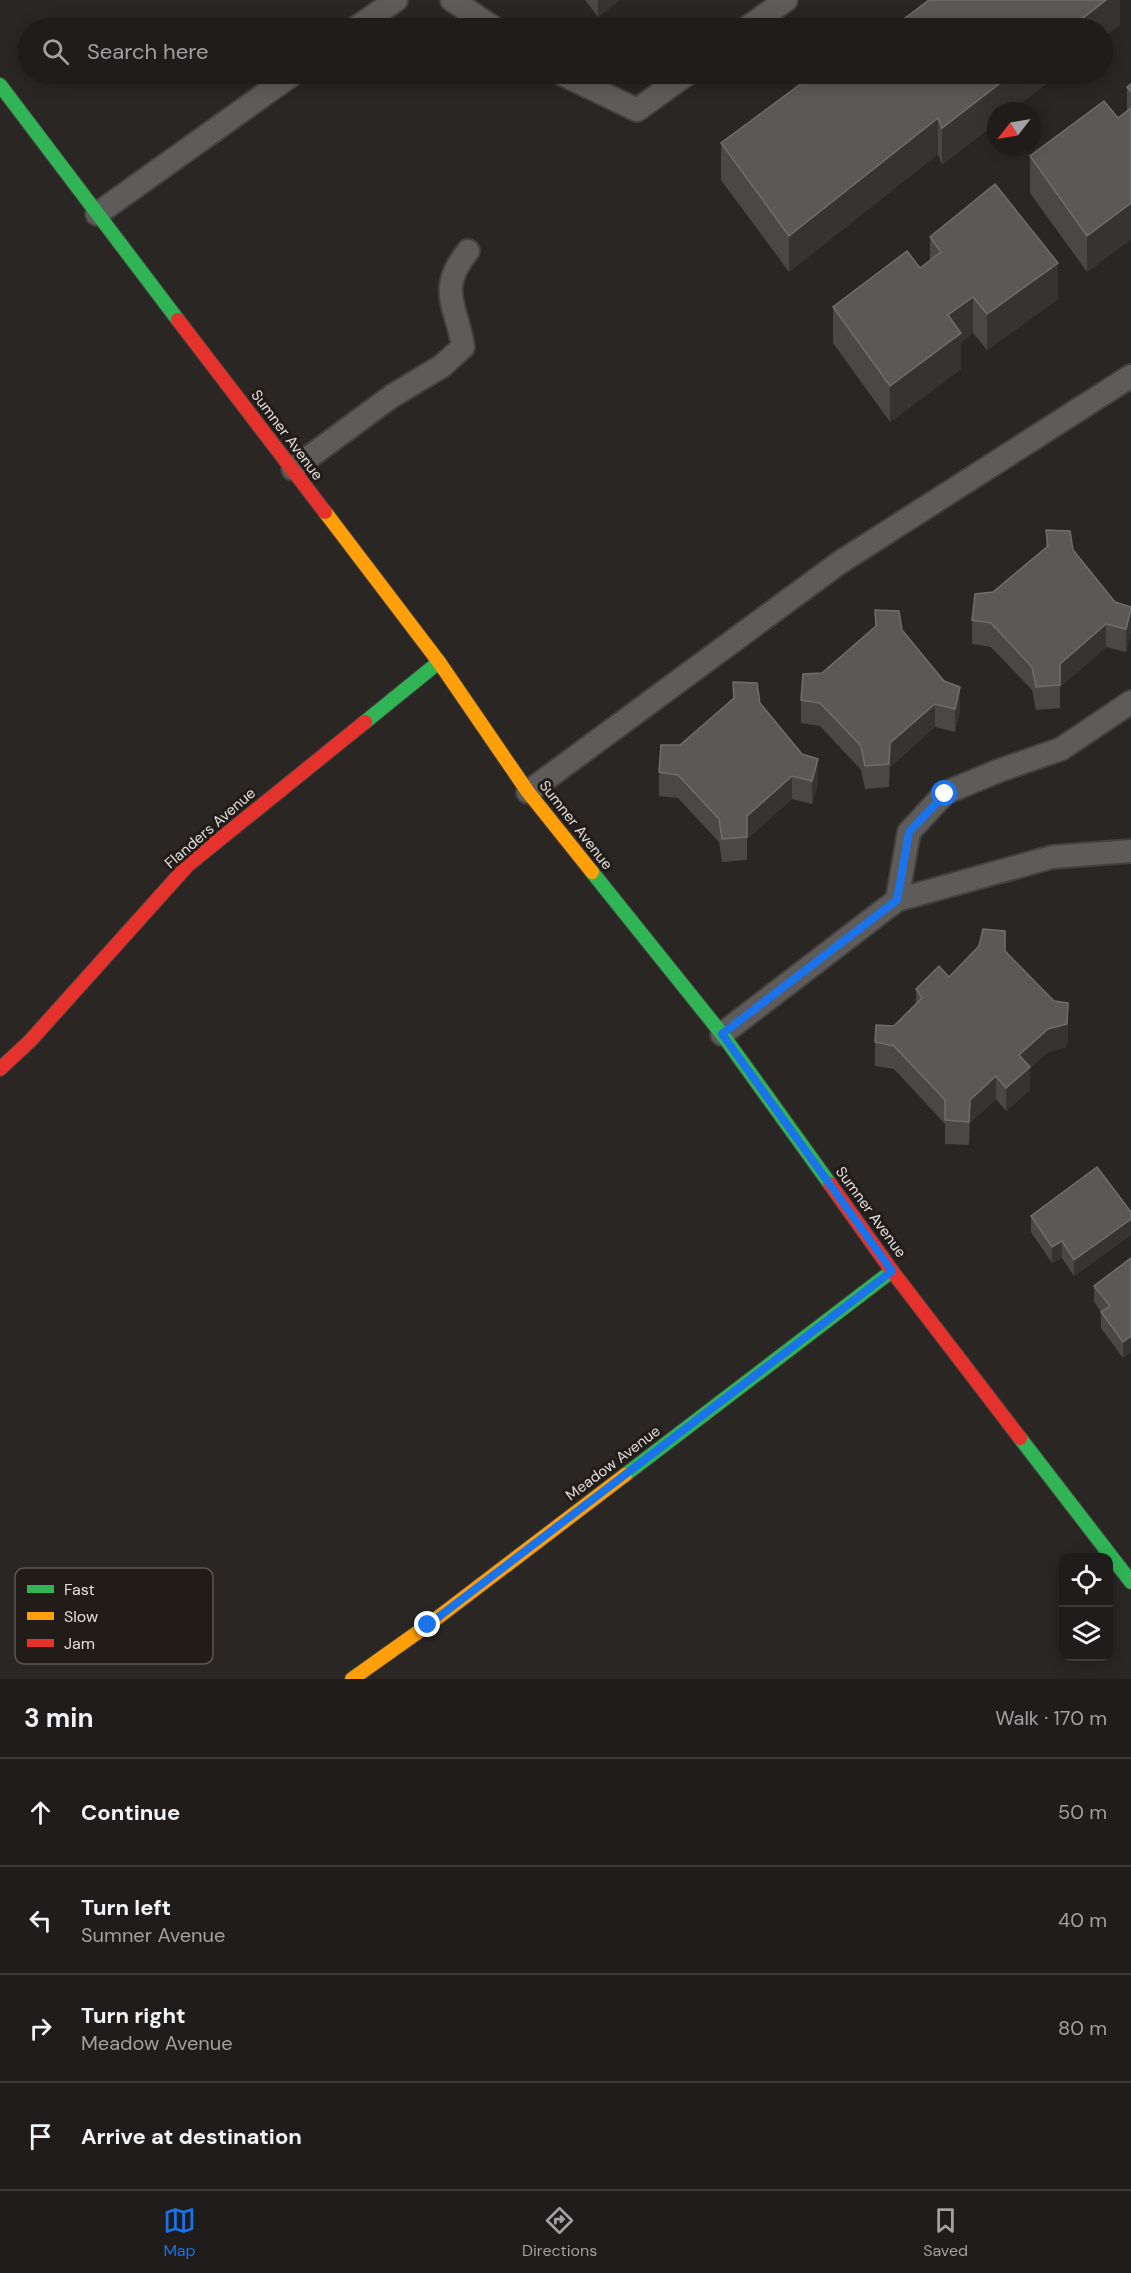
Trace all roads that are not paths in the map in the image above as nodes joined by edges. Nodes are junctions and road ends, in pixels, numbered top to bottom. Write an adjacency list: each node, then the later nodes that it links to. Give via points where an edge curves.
1 (396, 0): 4 (lane)
2 (452, 0): 5 (lane)
3 (786, 0): 6 (lane)
4 (370, 18)
5 (479, 18)
6 (761, 18)
7 (279, 84): 11 (lane)
8 (583, 84): 9 (lane, via 637,110)
9 (673, 84)
10 (0, 85): 11 (street, Sumner Avenue)
11 (97, 214): 14 (street, Sumner Avenue)
12 (468, 251): 14 (lane, via 456,266 450,284 453,316 463,347 442,366 392,396)
13 (1131, 376): 17 (lane, via 839,563)
14 (293, 469): 15 (street, Sumner Avenue)
15 (440, 662): 17 (street, Sumner Avenue); 21 (street, Flanders Avenue, via 188,865 30,1041)
16 (1131, 702): 19 (lane, via 1061,749 945,794 909,832)
17 (528, 792): 20 (street, Sumner Avenue)
18 (1131, 851): 19 (lane, via 1052,857)
19 (897, 900): 20 (lane)
20 (722, 1034): 22 (street, Sumner Avenue)
21 (0, 1069)
22 (892, 1271): 23 (street, Sumner Avenue); 24 (street, Meadow Avenue)
23 (1131, 1582)
24 (352, 1679)

